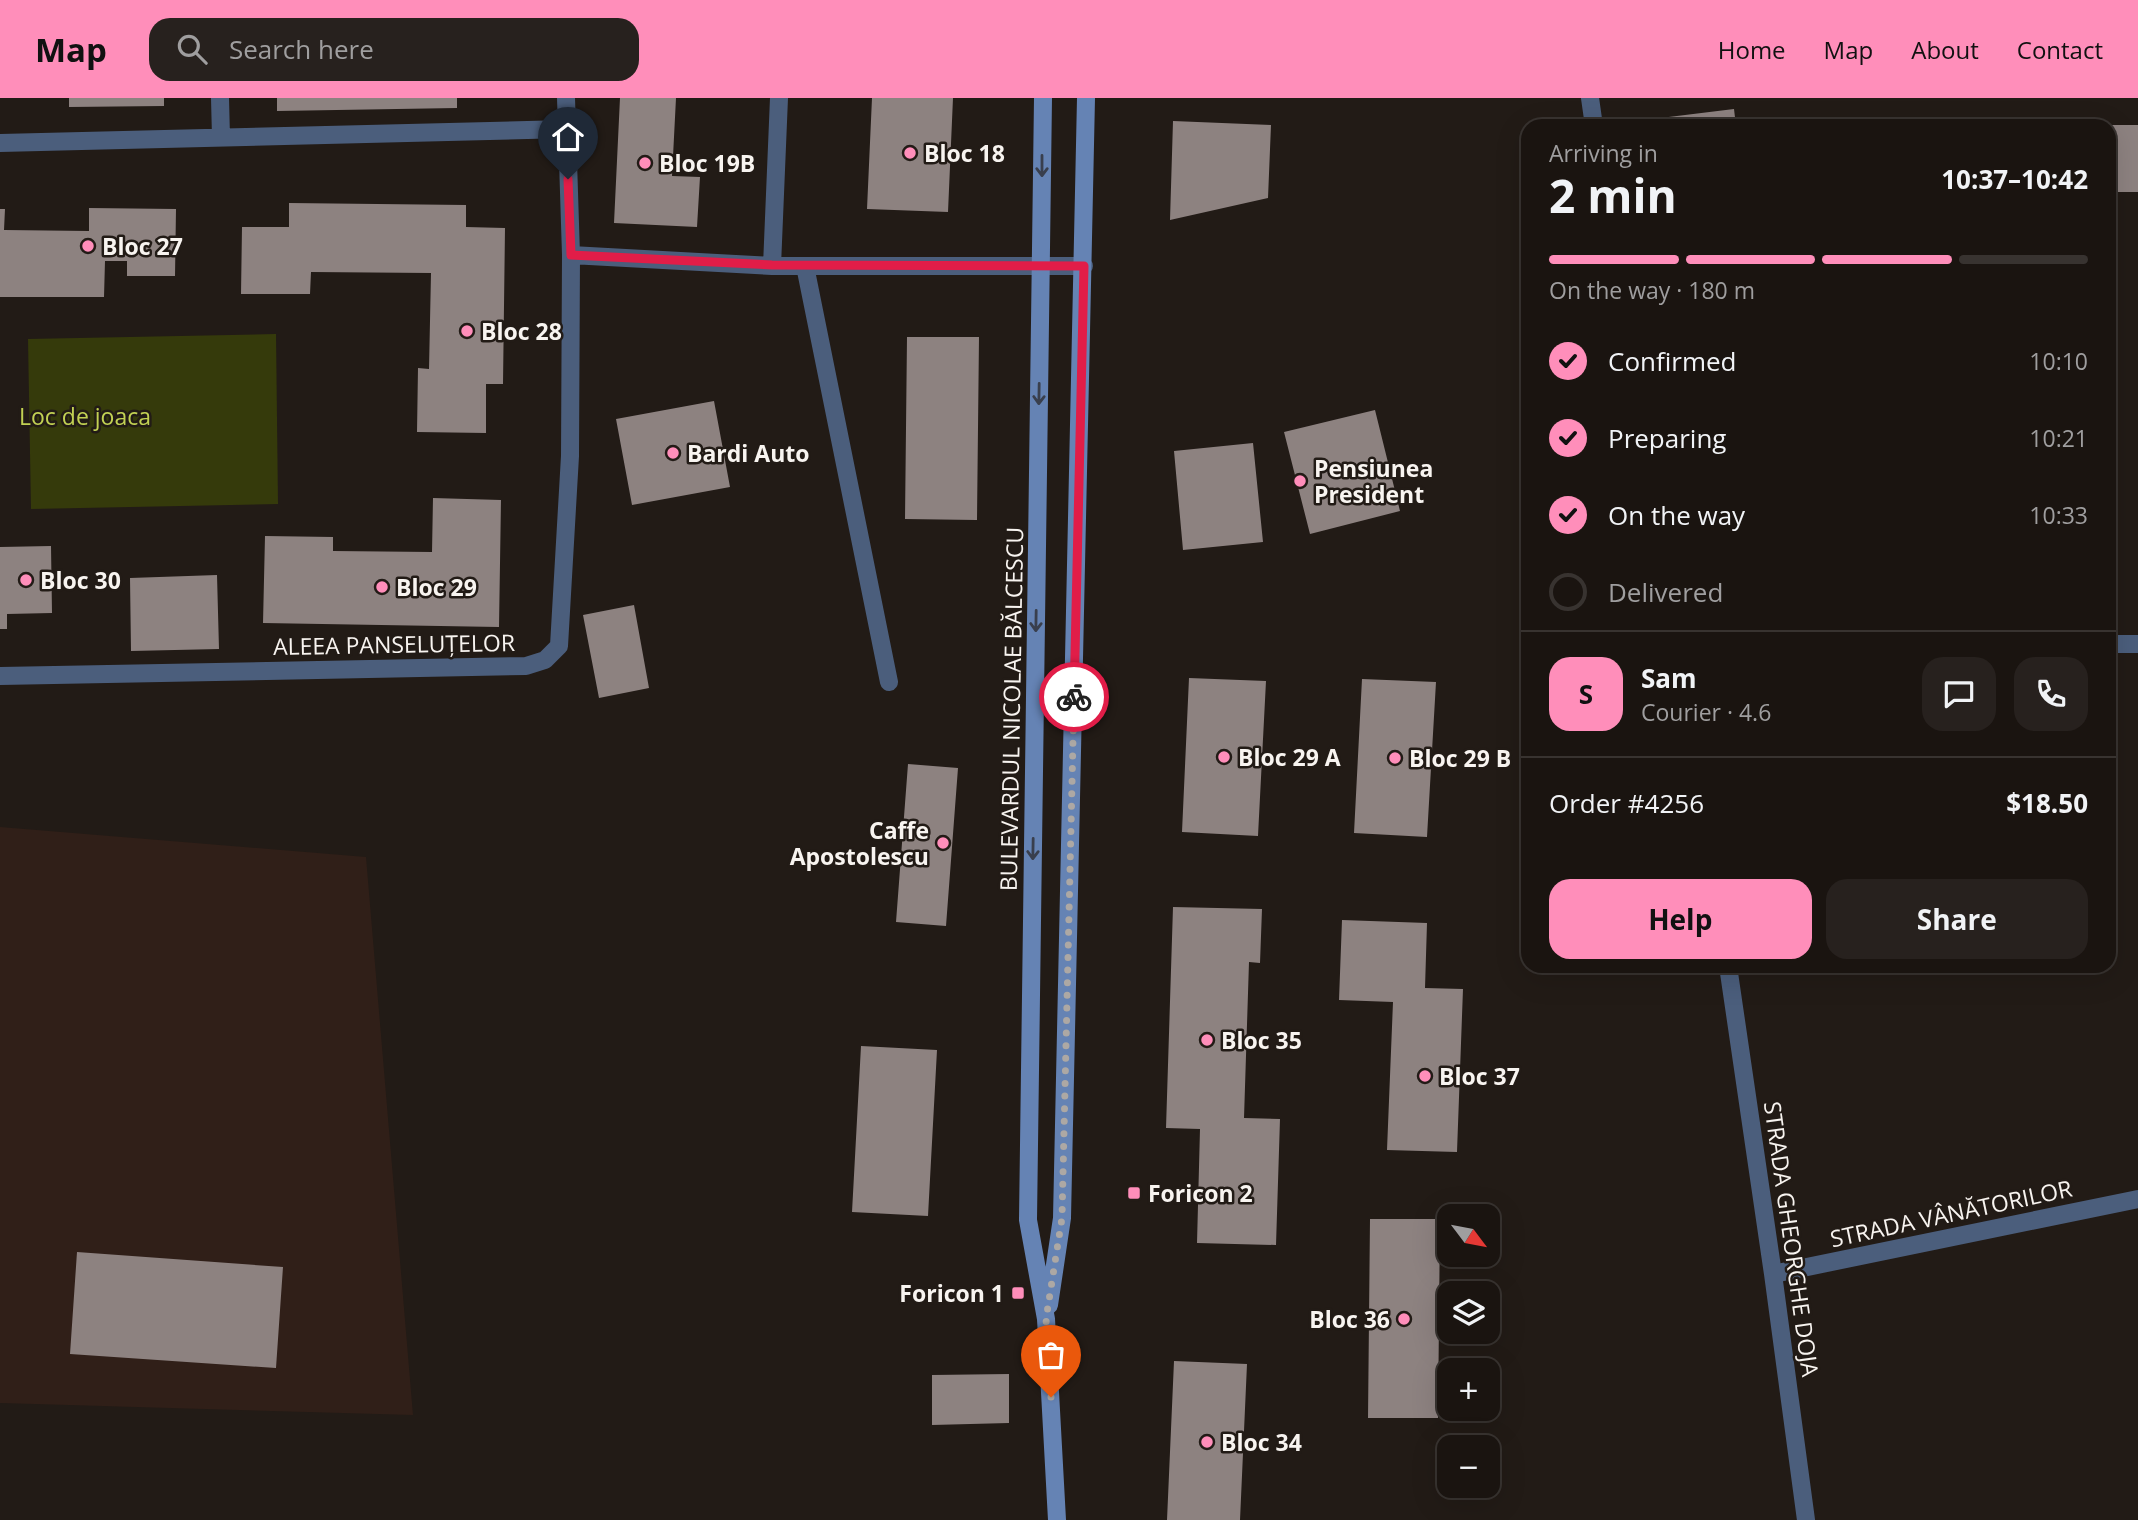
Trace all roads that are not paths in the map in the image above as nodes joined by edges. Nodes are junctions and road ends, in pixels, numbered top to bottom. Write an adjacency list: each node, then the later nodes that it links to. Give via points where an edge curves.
1 (220, 98): 9 (street)
2 (566, 98): 8 (street, ALEEA PANSELUȚELOR)
3 (779, 98): 12 (street)
4 (1043, 98): 15 (main road, BULEVARDUL NICOLAE BĂLCESCU, one-way to 15)
5 (1086, 98): 14 (main road, BULEVARDUL NICOLAE BĂLCESCU)
6 (1590, 98): 7 (street)
7 (1593, 119)
8 (566, 128): 9 (street); 11 (street, ALEEA PANSELUȚELOR)
9 (221, 137): 10 (street)
10 (0, 143)
11 (571, 255): 12 (street); 18 (street, ALEEA PANSELUȚELOR, via 570,456 560,632 559,646 545,660 526,666)
12 (772, 265): 13 (street)
13 (805, 266): 15 (street); 19 (street)
14 (1084, 266): 15 (street); 23 (main road, BULEVARDUL NICOLAE BĂLCESCU, via 1062,1218)
15 (1041, 267): 23 (main road, BULEVARDUL NICOLAE BĂLCESCU, one-way to 23, via 1028,1220)
16 (2116, 644): 17 (street)
17 (2138, 644)
18 (0, 676)
19 (889, 682)
20 (1729, 973): 22 (street, STRADA GHEORGHE DOJA)
21 (2138, 1199): 22 (street, STRADA VÂNĂTORILOR)
22 (1773, 1274): 25 (street, STRADA GHEORGHE DOJA)
23 (1046, 1319): 24 (main road, BULEVARDUL NICOLAE BĂLCESCU)
24 (1057, 1520)
25 (1806, 1520)

